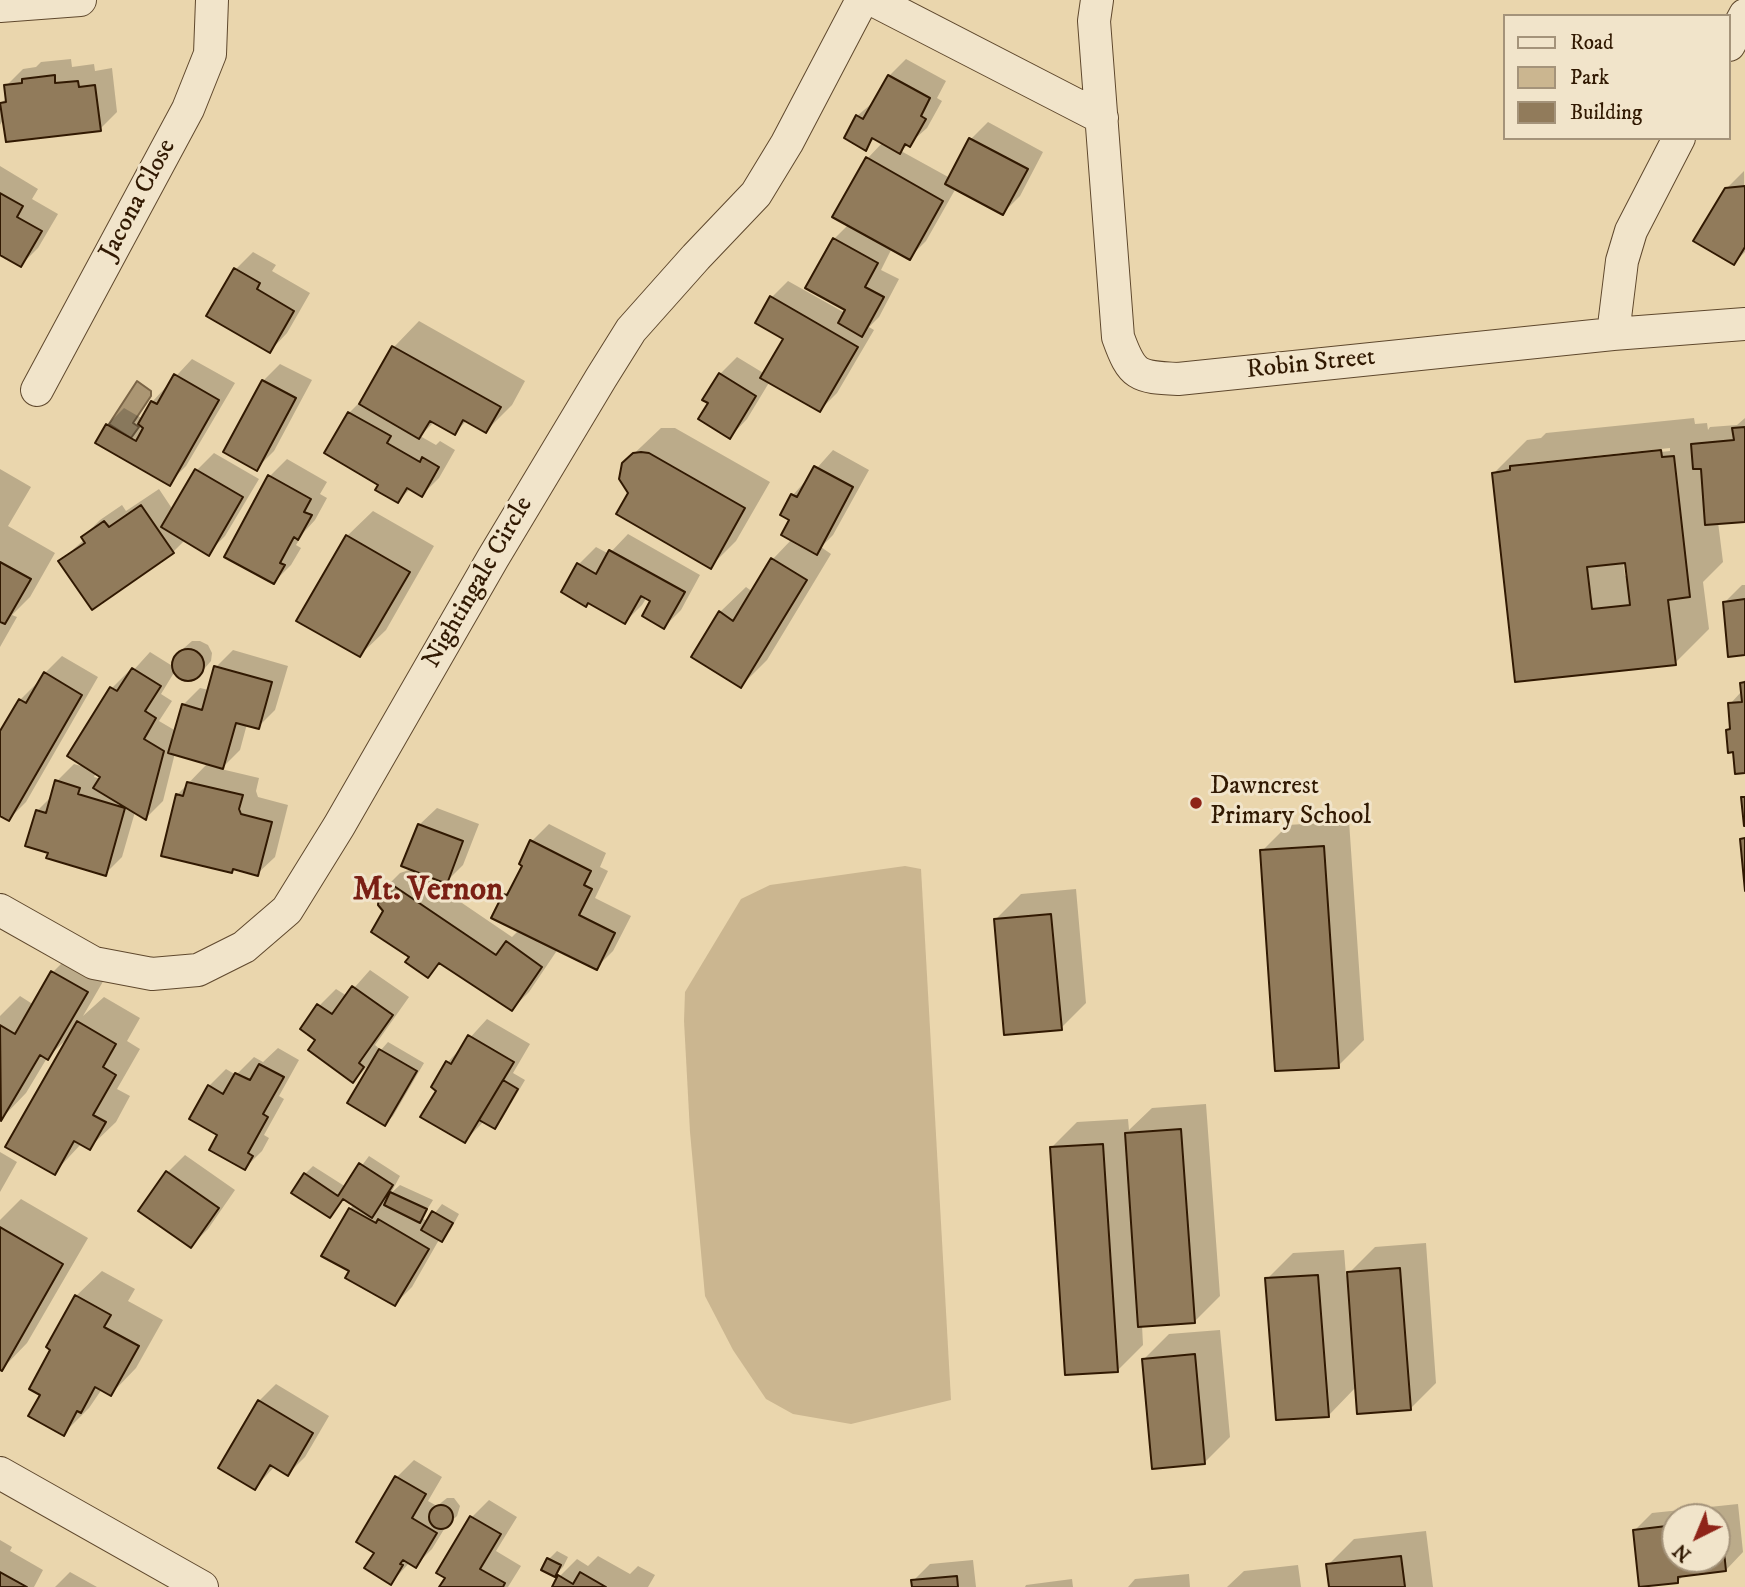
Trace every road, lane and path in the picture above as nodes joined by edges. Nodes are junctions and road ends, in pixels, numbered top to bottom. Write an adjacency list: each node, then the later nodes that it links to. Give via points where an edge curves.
1 (80, 0): 6 (street)
2 (212, 0): 13 (street, Jacona Close, via 210,54 188,108)
3 (862, 0): 14 (street, Nightingale Circle, via 756,194 631,330 608,366 287,910 244,947 198,971 152,974 94,963)
4 (873, 0): 9 (street)
5 (1097, 0): 9 (street, Robin Street, via 1094,21)
6 (14, 3)
7 (1745, 15): 8 (street)
8 (1731, 41)
9 (1102, 118): 12 (street, Robin Street, via 1118,337 1128,364 1146,377 1178,379)
10 (1678, 140): 12 (street, via 1631,231 1622,261)
11 (1745, 324): 12 (street, Robin Street)
12 (1613, 334)
13 (37, 390)
14 (0, 910)
15 (0, 1473): 16 (street)
16 (202, 1587)

